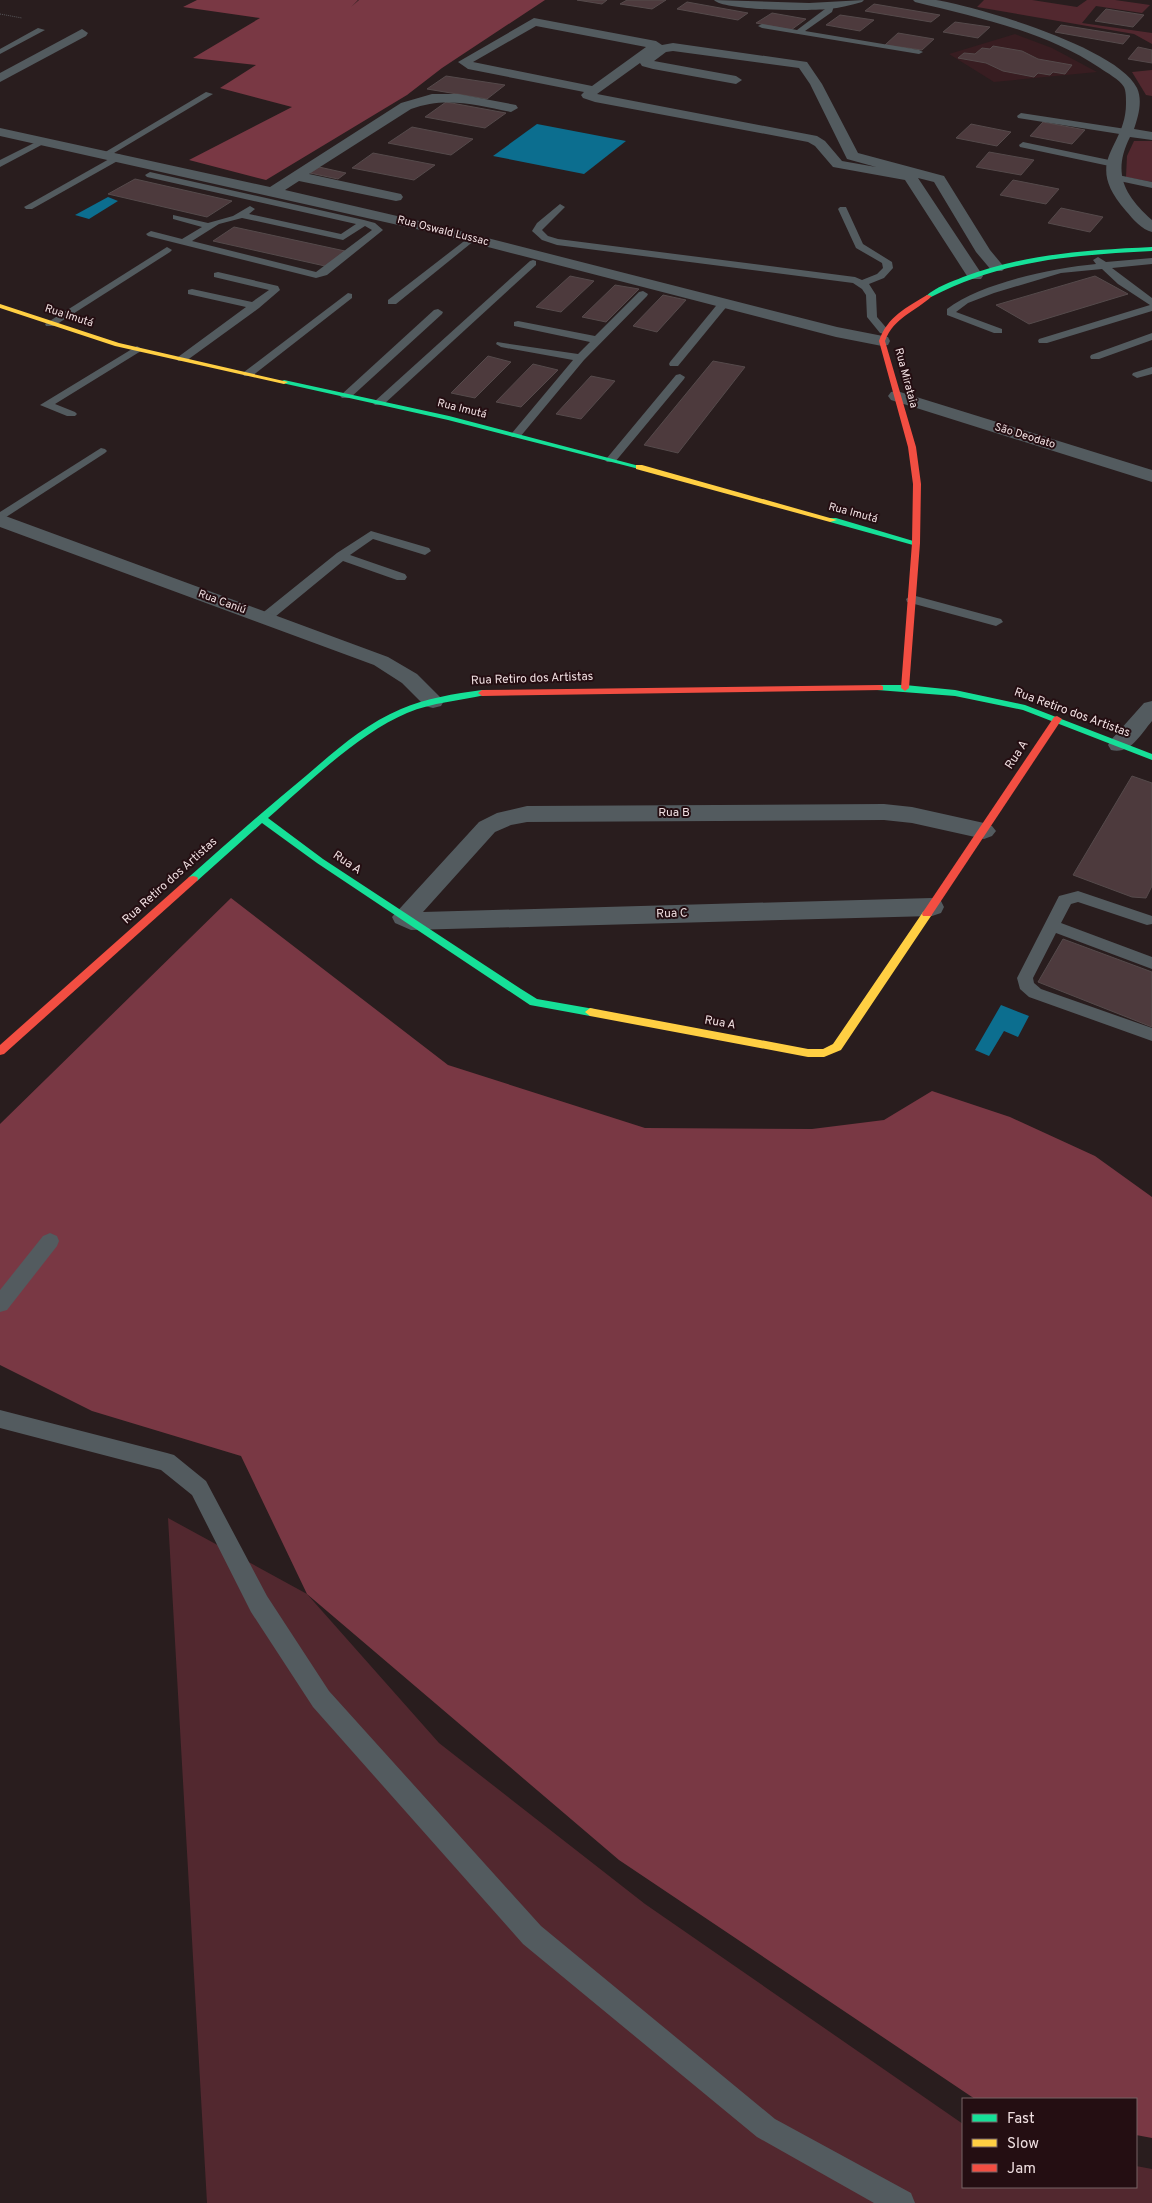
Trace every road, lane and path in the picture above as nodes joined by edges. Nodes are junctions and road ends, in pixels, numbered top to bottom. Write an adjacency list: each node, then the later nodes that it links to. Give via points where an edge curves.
1 (720, 0): 4 (street)
2 (858, 0): 4 (street)
3 (919, 0): 30 (street, via 982,15 1037,33 1104,64 1127,82 1132,93 1132,116)
4 (830, 6): 7 (lane)
5 (762, 26): 7 (lane)
6 (41, 30): 12 (lane)
7 (799, 32): 13 (lane)
8 (82, 33): 19 (street)
9 (509, 35): 10 (street); 11 (street); 16 (street, via 530,22 539,22 656,45)
10 (528, 39)
11 (484, 50): 14 (street); 21 (street, via 463,64)
12 (0, 52)
13 (919, 52)
14 (503, 53)
15 (617, 56): 16 (street)
16 (636, 59): 18 (street)
17 (595, 71): 18 (street)
18 (614, 75): 21 (street)
19 (0, 78)
20 (736, 80): 61 (street, via 646,63 662,50 672,47 803,65 852,156 939,179)
21 (593, 90): 63 (street, via 588,95 595,98 812,139 822,143 838,164 910,177)
22 (508, 92): 24 (street)
23 (209, 94): 34 (lane)
24 (490, 104): 25 (street); 38 (street, via 445,96 418,100)
25 (513, 107)
26 (1021, 116): 27 (lane)
27 (1042, 118): 28 (lane); 30 (lane)
28 (1030, 129)
29 (0, 132): 32 (street, Rua Oswald Lussac)
30 (1126, 132): 31 (street); 36 (street, via 1114,156)
31 (1152, 136)
32 (45, 141): 34 (street, Rua Oswald Lussac); 35 (lane)
33 (1023, 145): 36 (lane)
34 (112, 156): 40 (street, Rua Oswald Lussac); 43 (lane)
35 (0, 164)
36 (1113, 171): 39 (lane); 50 (street, via 1118,191)
37 (150, 175): 40 (lane)
38 (296, 176): 40 (street); 41 (street)
39 (1152, 185)
40 (268, 196): 42 (street, Rua Oswald Lussac); 46 (lane)
41 (396, 197)
42 (293, 202): 48 (lane); 52 (street, Rua Oswald Lussac)
43 (29, 206)
44 (560, 207): 53 (lane, via 537,231)
45 (843, 208): 64 (lane, via 859,246 887,262 886,273)
46 (241, 215): 48 (lane, via 343,237); 49 (lane)
47 (176, 217): 49 (lane)
48 (364, 223): 54 (lane, via 378,230 316,275)
49 (210, 226): 54 (lane)
50 (1152, 228)
51 (151, 234): 54 (lane)
52 (472, 238): 58 (street, Rua Oswald Lussac); 68 (lane)
53 (545, 238): 58 (lane); 64 (lane, via 571,245)
54 (184, 242)
55 (1152, 249): 57 (street)
56 (167, 250): 75 (lane)
57 (1090, 252): 60 (lane); 61 (street)
58 (529, 257): 69 (street, Rua Oswald Lussac); 94 (lane)
59 (1152, 261): 60 (lane)
60 (1102, 265): 70 (lane); 77 (lane, via 1060,270 990,291 964,301 951,311 952,315)
61 (997, 268): 63 (street)
62 (218, 275): 72 (lane, via 274,288)
63 (975, 276): 78 (street, via 917,303 896,318)
64 (862, 283): 78 (lane, via 873,298 872,317)
65 (192, 292): 72 (lane)
66 (643, 294): 80 (lane)
67 (348, 296): 89 (lane)
68 (392, 302)
69 (724, 303): 78 (street, Rua Oswald Lussac); 87 (lane)
70 (1152, 303)
71 (0, 306): 75 (street, Rua Imutá)
72 (255, 306): 86 (lane)
73 (1152, 308): 81 (lane)
74 (438, 312): 92 (lane)
75 (50, 324): 83 (street, Rua Imutá)
76 (518, 324): 80 (lane)
77 (998, 331)
78 (883, 336): 93 (street, Rua Mirataia)
79 (1152, 336): 84 (lane)
80 (598, 340): 85 (lane)
81 (1043, 341)
82 (501, 344): 85 (lane)
83 (137, 349): 86 (street, Rua Imutá); 95 (lane, via 46,405)
84 (1095, 357)
85 (580, 358): 96 (lane)
86 (182, 359): 89 (street, Rua Imutá)
87 (674, 364)
88 (1152, 370): 90 (lane)
89 (248, 374): 92 (street, Rua Imutá)
90 (1137, 375)
91 (680, 377): 98 (lane)
92 (346, 396): 94 (street, Rua Imutá)
93 (897, 396): 99 (street, São Deodato); 101 (street, Rua Mirataia, via 912,447 917,484)
94 (379, 403): 96 (street, Rua Imutá)
95 (71, 414)
96 (516, 435): 98 (street, Rua Imutá)
97 (100, 451): 100 (lane)
98 (611, 460): 101 (street, Rua Imutá)
99 (1152, 476)
100 (0, 519): 106 (street, Rua Caniú)
101 (916, 543): 105 (street, Rua Mirataia)
102 (425, 551): 103 (lane, via 371,535)
103 (341, 556): 104 (lane); 106 (lane)
104 (401, 577)
105 (912, 599): 107 (lane); 108 (street, Rua Mirataia)
106 (265, 618): 109 (street, Rua Caniú, via 382,660 418,683)
107 (996, 622)
108 (906, 688): 109 (street, Rua Retiro dos Artistas, via 494,692); 111 (street, Rua Retiro dos Artistas, via 992,700)
109 (433, 701): 114 (street, Rua Retiro dos Artistas, via 402,711 376,725)
110 (1152, 708): 112 (street)
111 (1057, 720): 112 (street, Rua Retiro dos Artistas); 115 (street, Rua A)
112 (1119, 744): 113 (street, Rua Retiro dos Artistas)
113 (1152, 757)
114 (261, 818): 118 (street, Rua A); 122 (street, Rua Retiro dos Artistas)
115 (984, 831): 116 (street, Rua A); 118 (street, Rua B, via 884,812 527,814 505,818 487,827)
116 (932, 907): 118 (street, Rua C); 118 (street, Rua A, via 837,1047 824,1052 808,1052 534,1002)
117 (1150, 918): 119 (lane, via 1078,896 1065,900)
118 (408, 919)
119 (1052, 926): 120 (lane); 121 (lane, via 1025,978 1026,985 1035,993)
120 (1152, 963)
121 (1152, 1035)
122 (0, 1051)
123 (50, 1240): 124 (lane)
124 (0, 1304)
125 (0, 1419): 126 (lane, via 167,1462 199,1488 259,1604 321,1699 532,1935 766,2128)
126 (900, 2203)

